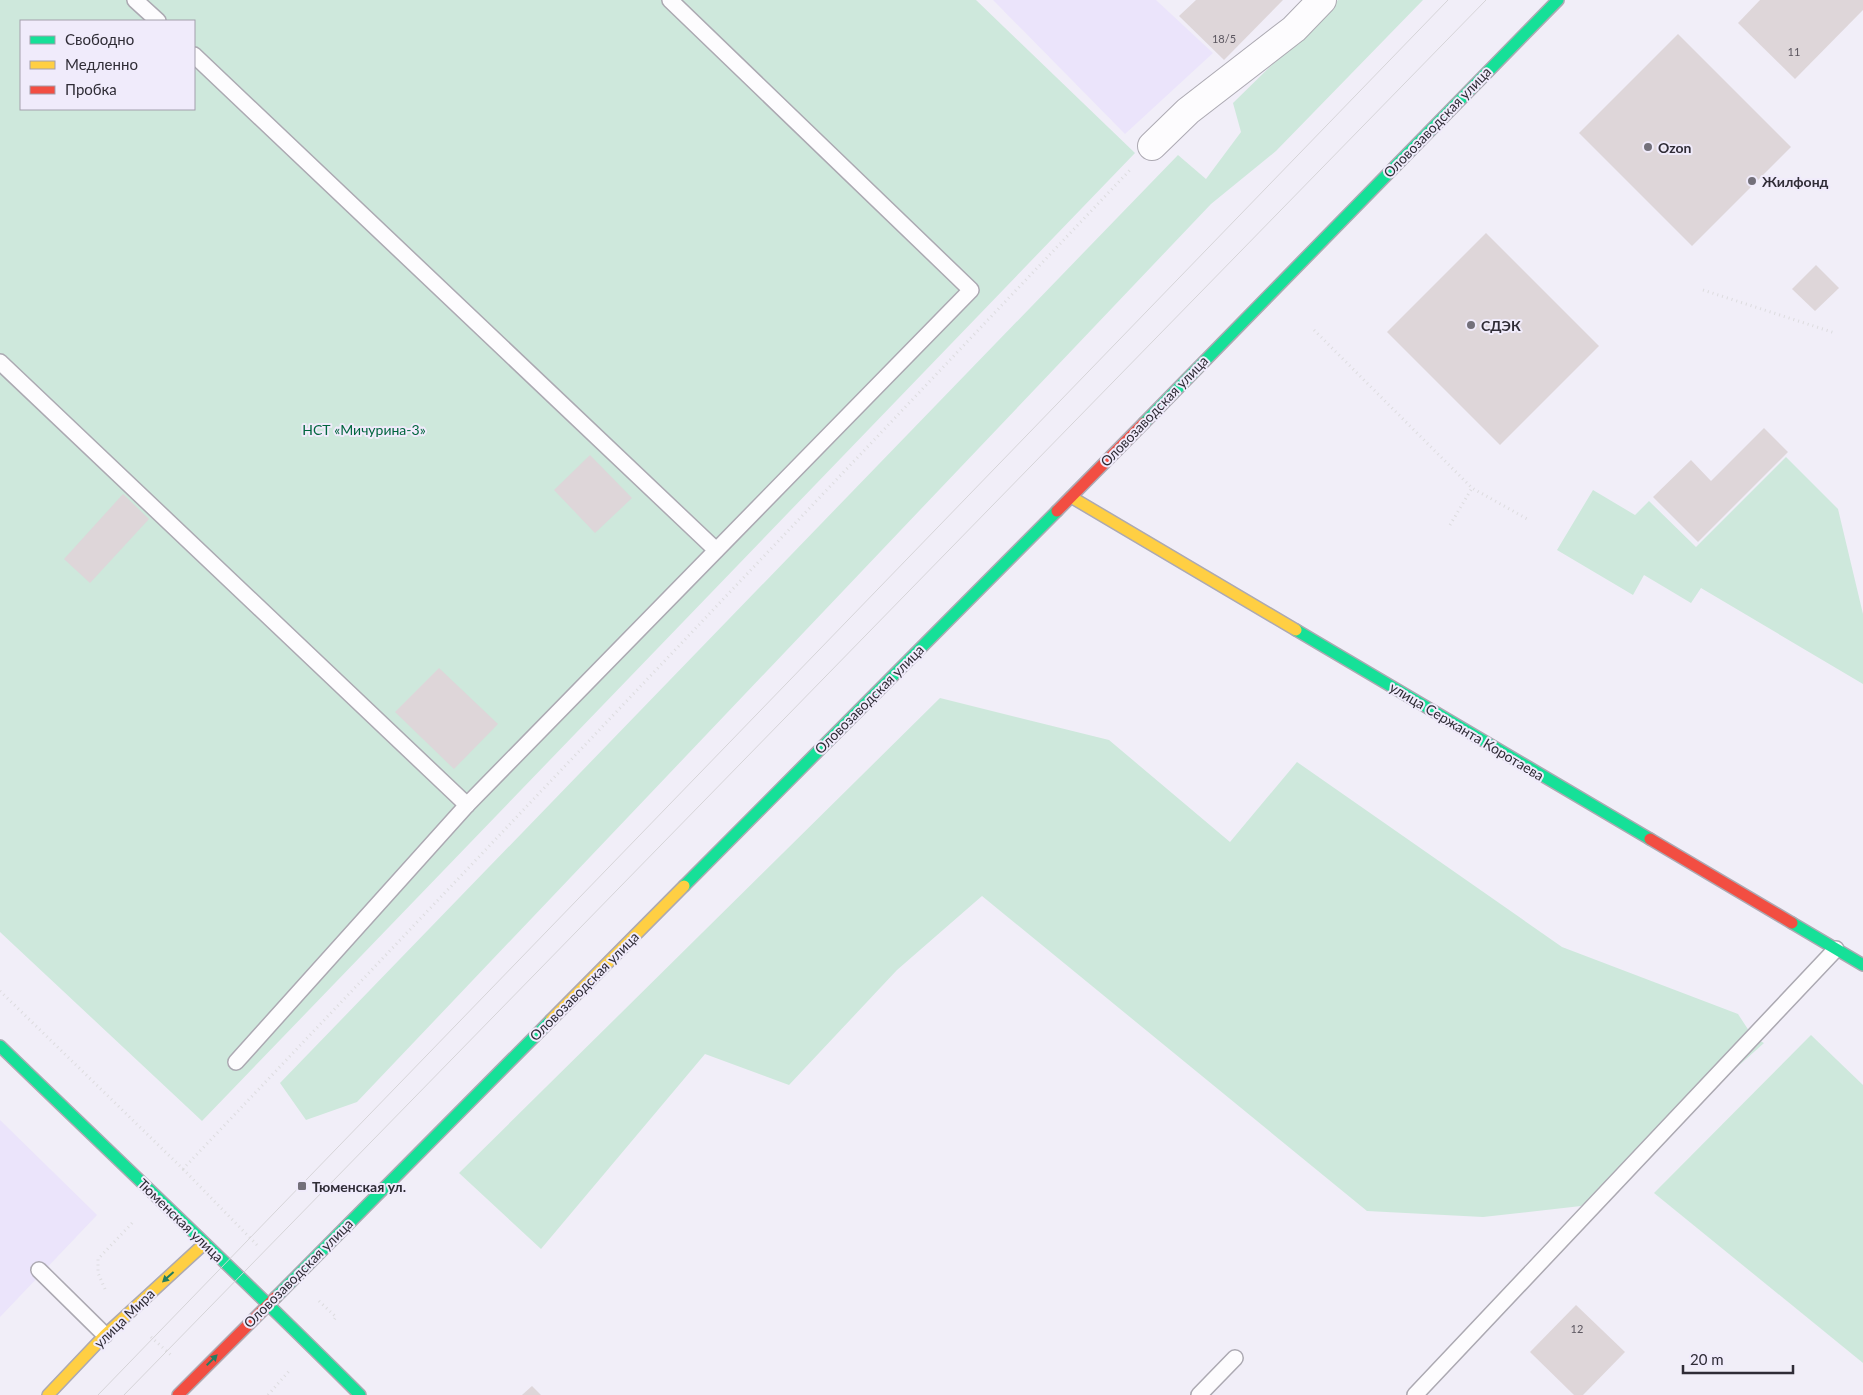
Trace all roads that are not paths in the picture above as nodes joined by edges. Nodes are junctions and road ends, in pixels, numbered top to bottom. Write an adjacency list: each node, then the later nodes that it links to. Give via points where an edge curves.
1 (135, 0): 5 (lane)
2 (670, 0): 10 (lane, via 971,290)
3 (1322, 0): 7 (street, via 1294,29 1188,110)
4 (1558, 0): 9 (street, Оловозаводская улица)
5 (157, 20)
6 (195, 57): 10 (lane)
7 (1152, 146)
8 (0, 362): 11 (lane)
9 (1071, 497): 12 (street, улица Сержанта Коротаева); 18 (street, Оловозаводская улица)
10 (716, 550): 11 (lane)
11 (467, 805): 15 (lane)
12 (1836, 948): 13 (street, улица Сержанта Коротаева); 25 (lane)
13 (1863, 964)
14 (0, 1046): 16 (street, Тюменская улица)
15 (236, 1062)
16 (204, 1244): 18 (street, Тюменская улица); 19 (street, улица Мира, one-way to 19)
17 (39, 1270): 19 (lane)
18 (268, 1303): 22 (street, Оловозаводская улица, one-way to 18); 23 (street, Тюменская улица)
19 (105, 1335): 21 (street, улица Мира)
20 (1235, 1358): 24 (lane)
21 (48, 1395)
22 (178, 1395)
23 (360, 1395)
24 (1199, 1395)
25 (1415, 1395)

